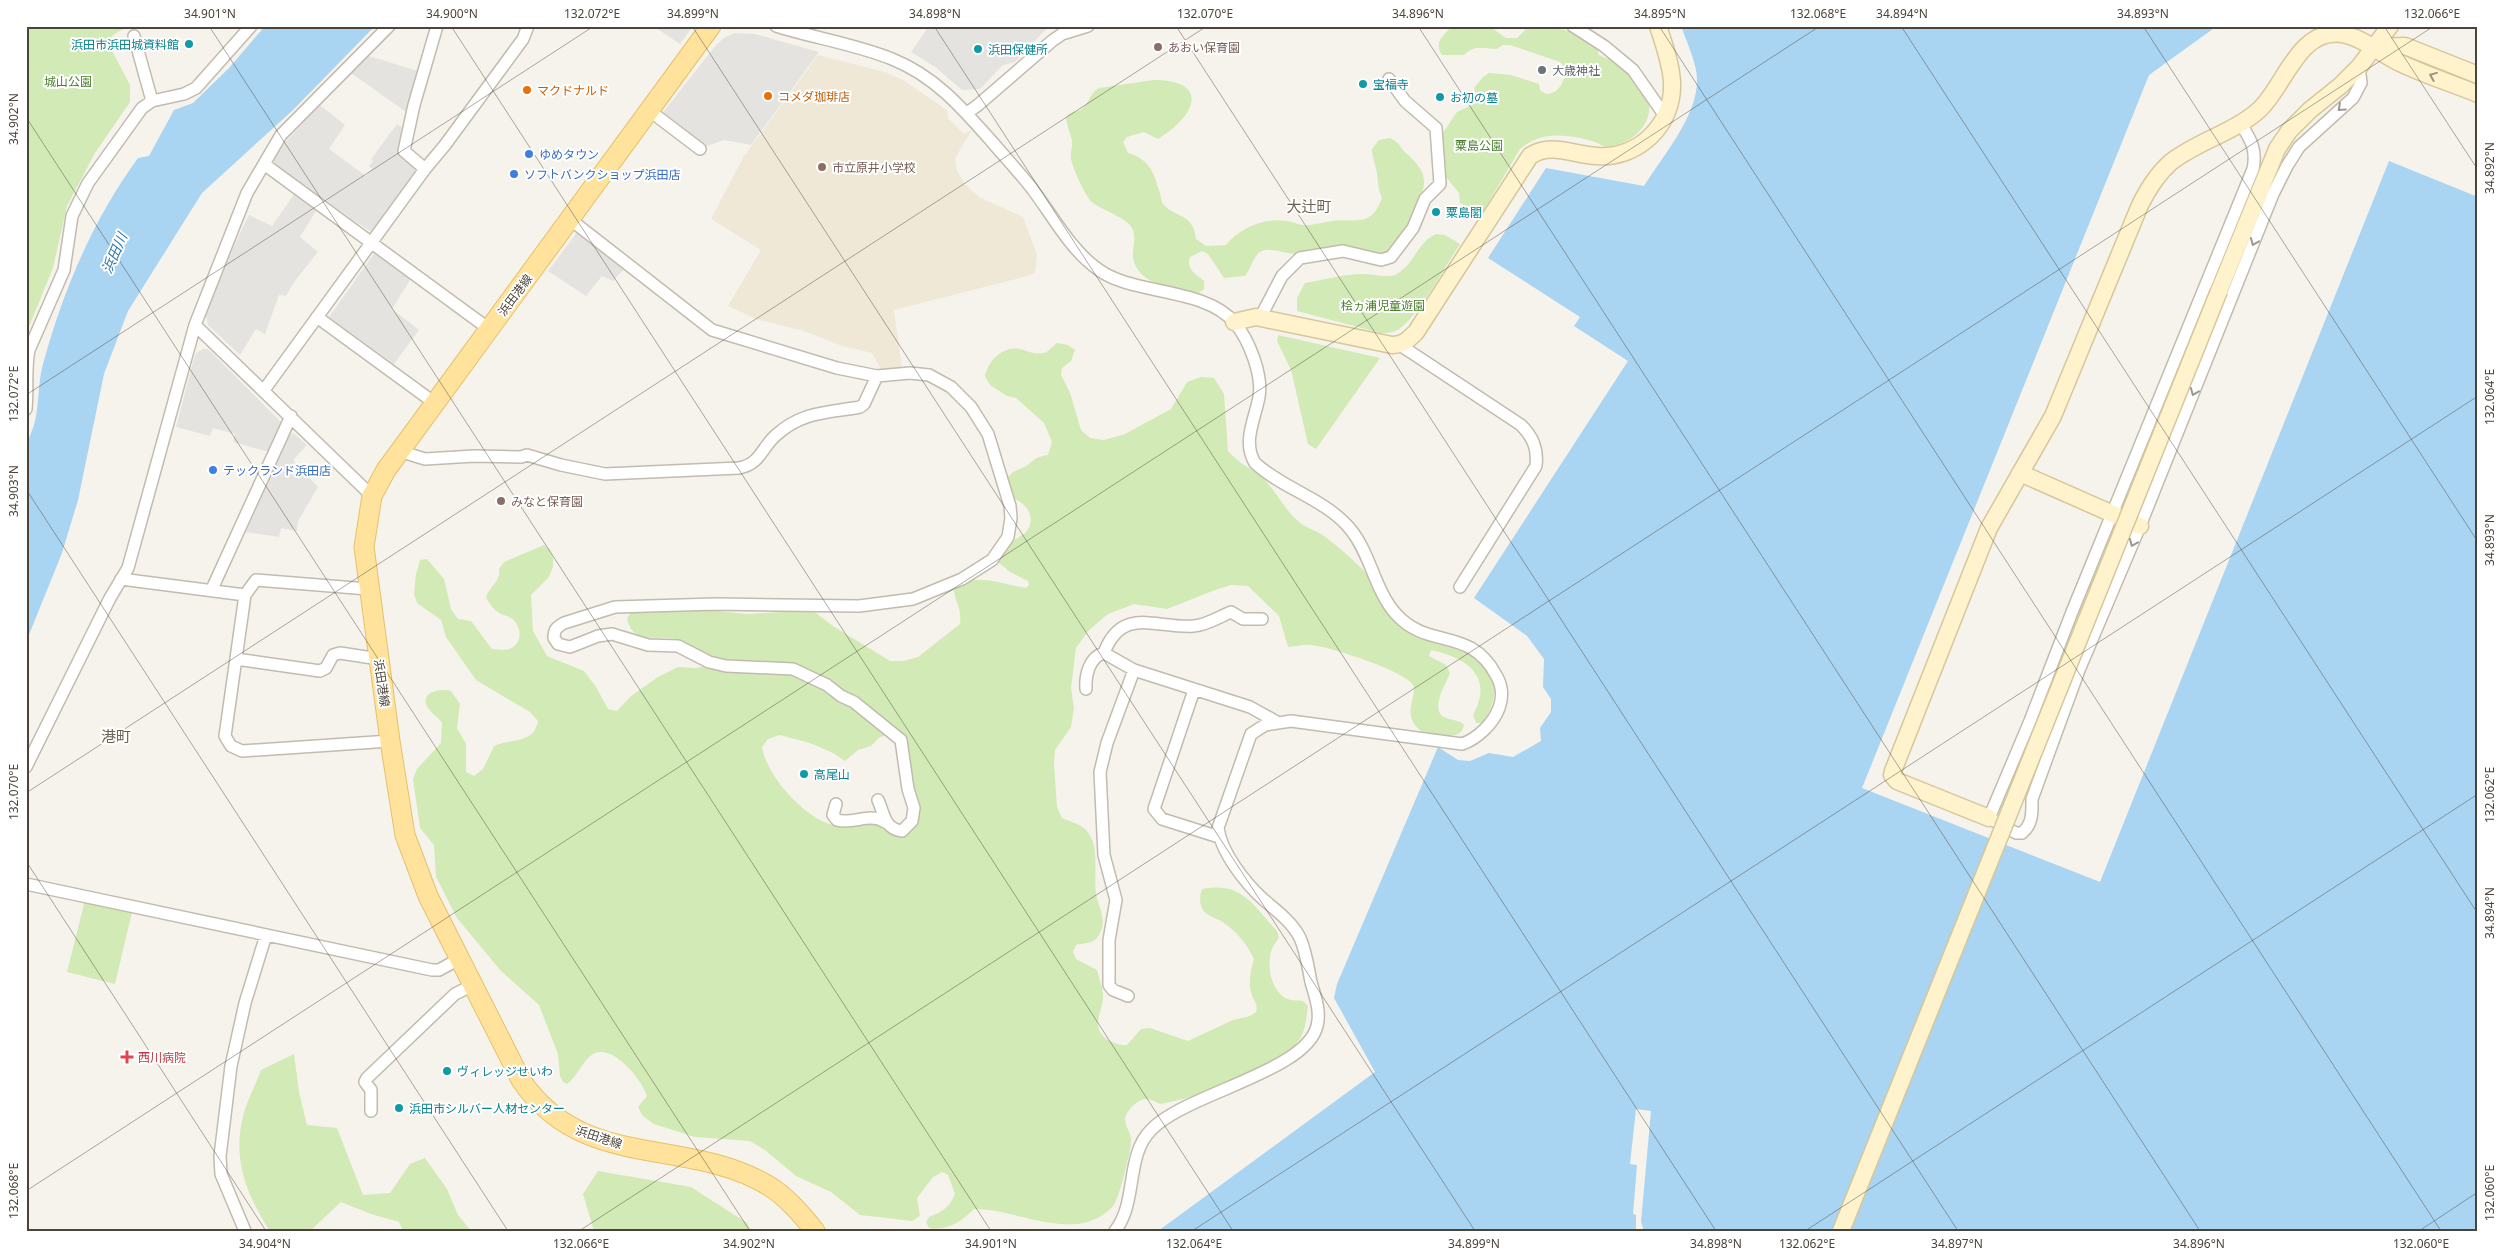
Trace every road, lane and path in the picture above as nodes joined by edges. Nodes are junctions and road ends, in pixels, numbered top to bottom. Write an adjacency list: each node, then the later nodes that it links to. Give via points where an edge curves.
1 (251, 26): 18 (street, via 196,88)
2 (389, 26): 24 (street, via 282,135)
3 (437, 26): 25 (street, via 404,151)
4 (528, 26): 25 (street, via 523,39)
5 (710, 26): 19 (main road, 浜田港線)
6 (776, 26): 20 (street, via 892,59 938,86)
7 (1088, 26): 20 (street, via 1062,34)
8 (1573, 26): 21 (street, via 1627,64)
9 (1658, 26): 21 (street, via 1672,83)
10 (2378, 26): 13 (street)
11 (2390, 26): 13 (street)
12 (134, 36): 18 (street)
13 (2372, 47): 14 (street); 15 (street, via 2405,46); 17 (street, one-way to 13, via 2396,61); 22 (street, via 2343,34 2314,40 2293,61 2272,97)
14 (2359, 66): 43 (street, one-way to 43, via 2361,83 2352,98 2299,147 2287,166); 75 (street, bridge, via 2310,110 2277,149)
15 (2478, 75)
16 (1389, 79): 29 (street, via 1404,101 1436,128 1440,184 1425,199 1413,228 1391,257 1381,260 1343,251 1300,258 1282,276)
17 (2478, 94)
18 (152, 101): 37 (street, via 130,121 76,205 64,270 29,350)
19 (650, 111): 23 (street); 26 (main road, 浜田港線)
20 (967, 113): 30 (street, via 1030,185 1082,257 1101,272 1188,297 1218,309)
21 (1665, 116): 33 (street, via 1650,138 1626,154 1597,156 1556,149 1537,151 1530,156 1416,332)
22 (2241, 124): 40 (street, via 2172,162 2150,187 2053,416); 42 (street, via 2256,154 2253,169)
23 (700, 149)
24 (264, 164): 27 (street); 31 (street, via 247,193)
25 (425, 169): 27 (street)
26 (571, 220): 32 (main road, 浜田港線); 34 (street, via 712,330 758,346)
27 (372, 242): 28 (street); 32 (street)
28 (317, 317): 35 (street); 36 (street)
29 (1260, 318): 30 (street); 33 (street, via 1370,342)
30 (1234, 322): 56 (street, via 1244,337 1258,378 1260,396 1249,441 1254,463 1341,520 1358,541 1396,614 1421,632 1460,641 1480,653 1494,670 1501,690 1498,712 1489,725 1462,744 1291,721)
31 (195, 324): 35 (street); 44 (street, via 128,568)
32 (490, 329): 36 (main road, 浜田港線)
33 (1400, 345): 45 (street, via 1521,425 1534,443 1536,466)
34 (877, 376): 39 (street, via 860,407 811,414 774,436 758,460 739,468 605,474 527,454 520,457 424,459); 62 (street, via 929,375 951,387 971,407 988,434 1010,506 1008,537 992,560 962,579 913,599 859,606 715,604 615,607 557,626 554,638 558,644 570,647 612,634 648,646 678,646 709,662 726,666 793,669 827,685 901,740 914,808 912,821 902,831)
35 (264, 390): 38 (street)
36 (436, 404): 39 (main road, 浜田港線)
37 (26, 409)
38 (291, 416): 41 (street); 46 (street)
39 (399, 451): 41 (main road, 浜田港線)
40 (2020, 473): 42 (street); 61 (street, via 1989,528 1892,775 1897,781)
41 (372, 496): 47 (main road, 浜田港線, via 364,546)
42 (2113, 514): 43 (street); 61 (street)
43 (2140, 526): 61 (street, one-way to 61, via 2079,670 2032,799 2032,818 2027,829 2016,833)
44 (121, 579): 46 (street); 58 (street)
45 (1460, 587)
46 (212, 589): 48 (street)
47 (368, 589): 48 (street, via 260,579); 52 (main road, 浜田港線)
48 (245, 595): 51 (street)
49 (1262, 619): 50 (street, via 1243,619 1231,612 1197,626 1134,622 1119,631)
50 (1104, 653): 53 (street); 54 (street, via 1091,664 1086,675)
51 (236, 659): 52 (street, via 320,672 336,654); 57 (street, via 225,736 236,750)
52 (378, 659): 57 (main road, 浜田港線)
53 (1134, 670): 55 (street); 68 (street, via 1107,743 1100,772 1104,855 1116,900 1109,940 1109,985)
54 (1086, 689)
55 (1194, 690): 56 (street, via 1250,707); 63 (street, via 1154,809 1162,819)
56 (1277, 722): 63 (street, via 1258,728 1247,742 1218,828)
57 (390, 741): 66 (main road, 浜田港線, via 401,814 412,856)
58 (26, 768)
59 (878, 800): 62 (street)
60 (836, 804): 62 (street, via 833,815 837,820 870,817)
61 (1988, 818)
62 (885, 822)
63 (1219, 837): 74 (street, via 1232,861 1299,936 1318,1011 1317,1027 1305,1046 1288,1059 1173,1112 1149,1131 1140,1144 1128,1209)
64 (26, 884): 65 (street)
65 (266, 935): 66 (street, via 432,970 439,970); 70 (street, via 245,1003 232,1066 220,1156)
66 (459, 959): 67 (main road, 浜田港線)
67 (473, 985): 69 (street, via 455,994 367,1078 365,1082 371,1090); 73 (main road, 浜田港線, via 521,1080 533,1098 557,1119 603,1140 715,1164 745,1174 784,1197)
68 (1128, 996)
69 (372, 1111)
70 (221, 1174): 71 (street); 72 (street)
71 (220, 1198)
72 (244, 1231)
73 (815, 1231)
74 (1115, 1231)
75 (1841, 1231)

